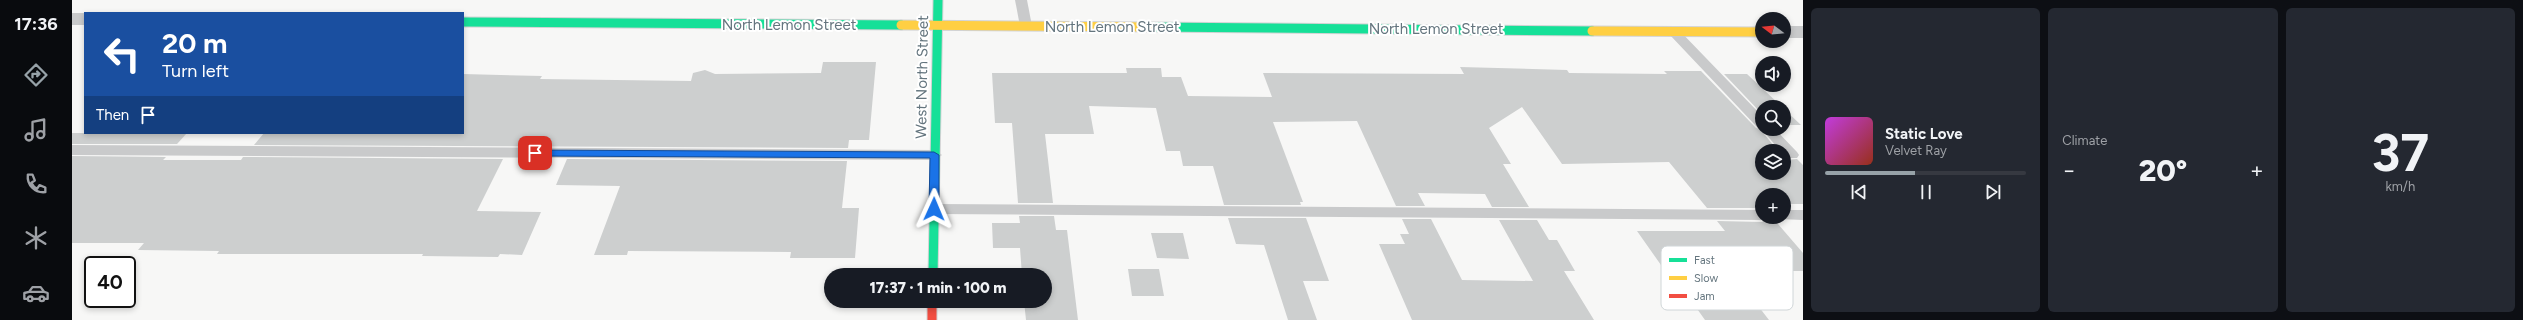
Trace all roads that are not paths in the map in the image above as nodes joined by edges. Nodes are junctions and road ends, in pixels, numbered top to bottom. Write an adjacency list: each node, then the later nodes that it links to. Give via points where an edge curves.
1 (938, 0): 6 (street, West North Street)
2 (1021, 0): 7 (lane)
3 (72, 19): 4 (street)
4 (84, 19)
5 (464, 22): 6 (street, North Lemon Street)
6 (937, 26): 7 (street, North Lemon Street); 15 (street, West North Street)
7 (1026, 26): 8 (street, North Lemon Street)
8 (1673, 31): 9 (street, North Lemon Street); 12 (lane)
9 (1755, 32)
10 (1791, 32): 11 (street)
11 (1803, 32)
12 (1755, 117)
13 (1774, 136): 16 (lane)
14 (72, 150): 15 (lane)
15 (934, 155): 17 (street, West North Street)
16 (1792, 155)
17 (934, 209): 18 (lane); 21 (street, West North Street)
18 (1755, 215)
19 (1791, 215): 20 (lane)
20 (1803, 215)
21 (933, 268)
22 (932, 308): 23 (street)
23 (932, 320)

